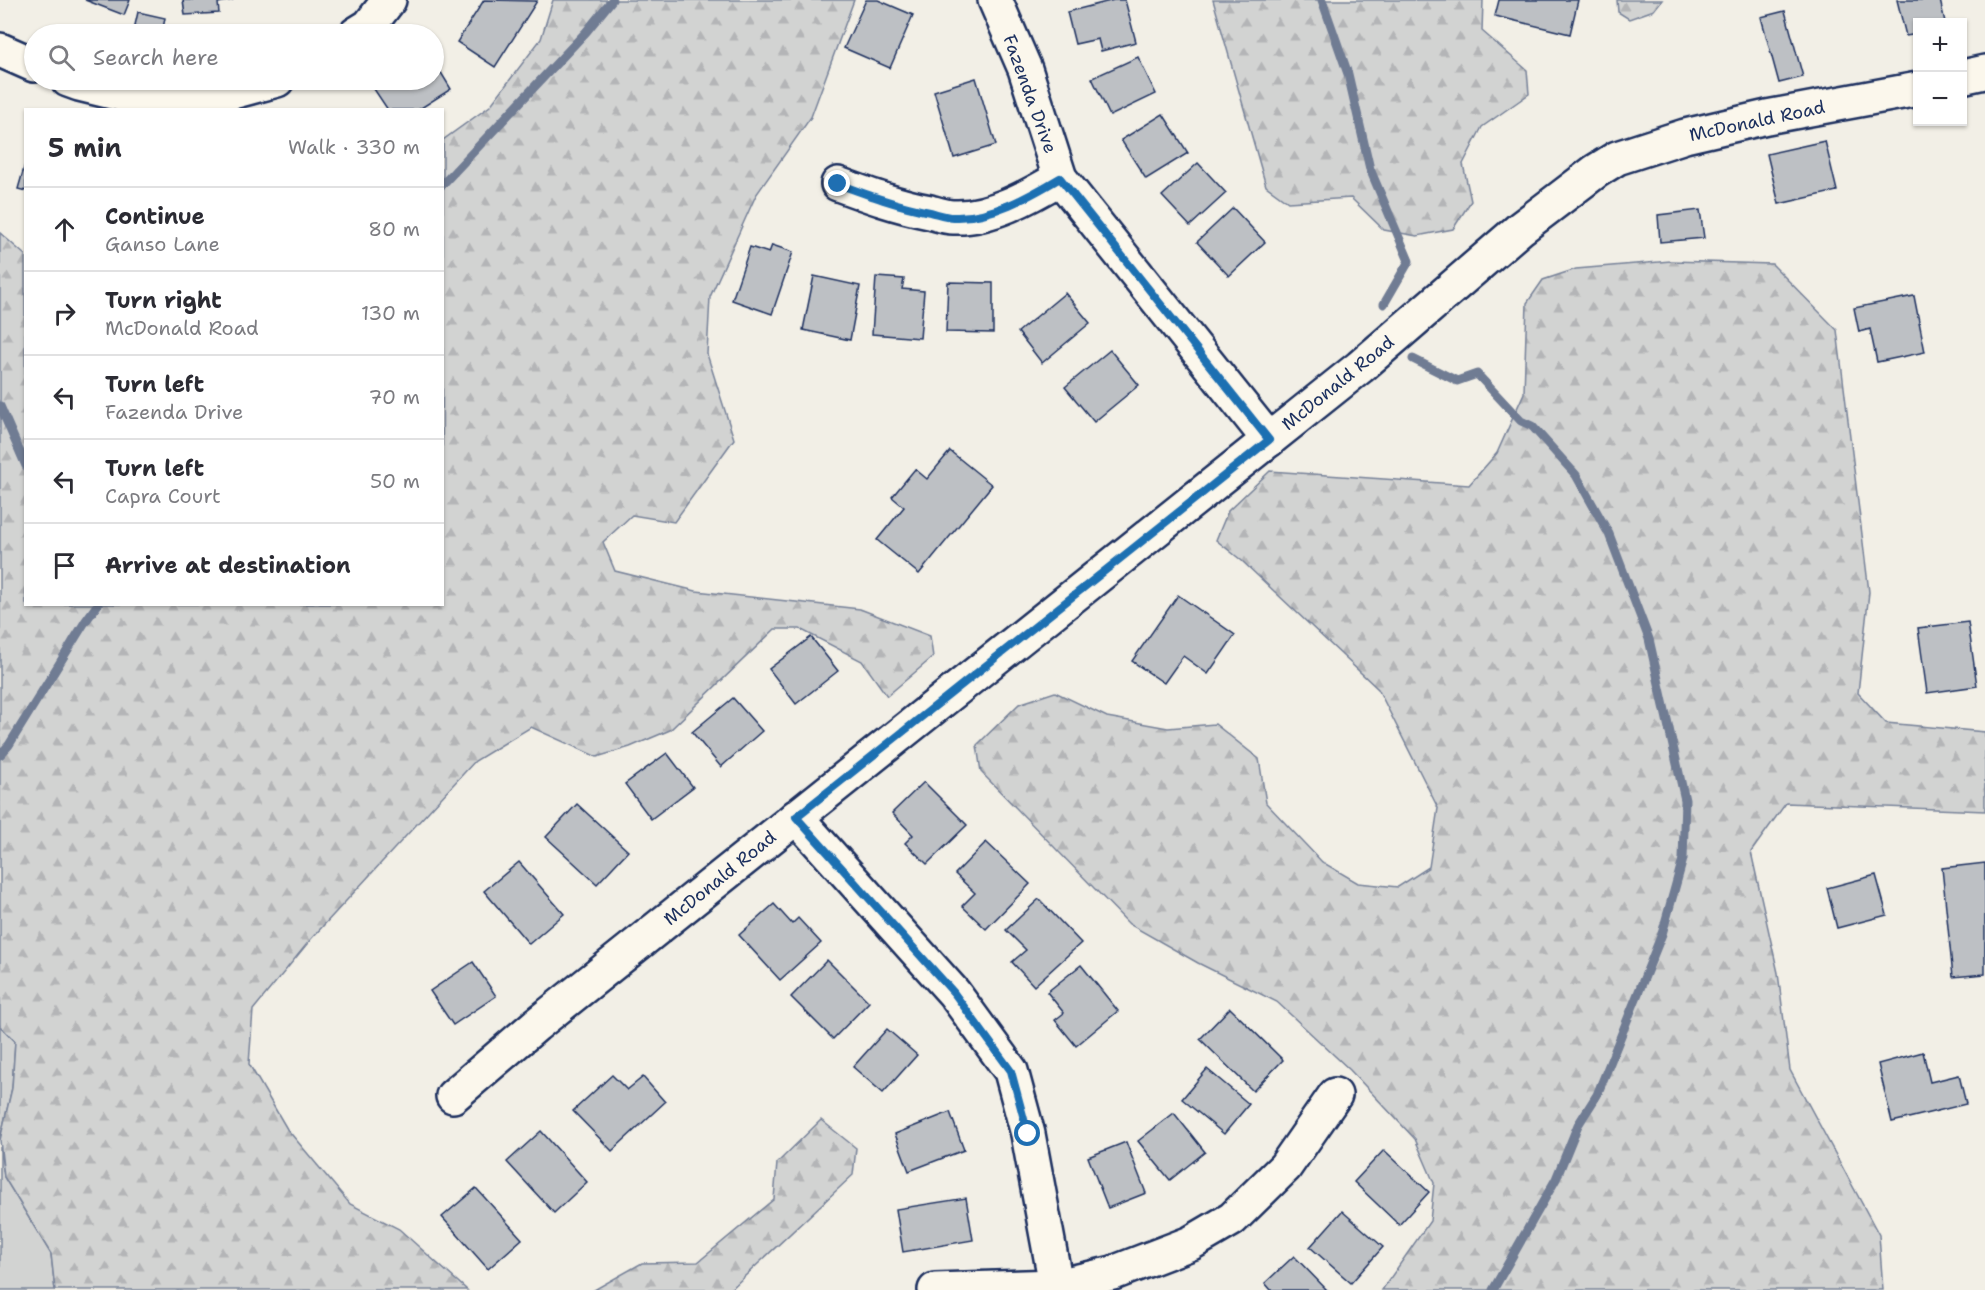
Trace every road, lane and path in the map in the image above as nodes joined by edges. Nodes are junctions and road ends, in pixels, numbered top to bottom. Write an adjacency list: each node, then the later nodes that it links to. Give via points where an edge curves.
1 (389, 0): 3 (street)
2 (995, 0): 11 (street, Fazenda Drive, via 1025,69)
3 (371, 24)
4 (0, 50): 5 (street)
5 (24, 61)
6 (1985, 72): 7 (street)
7 (1967, 76)
8 (1913, 89): 13 (street, McDonald Road, via 1684,136 1617,158 1521,228)
9 (104, 90): 10 (street, via 145,100 180,101)
10 (240, 90)
11 (1060, 178): 12 (street, via 1004,207 953,217 900,206); 13 (street, Fazenda Drive)
12 (838, 184)
13 (1269, 440): 14 (street, McDonald Road)
14 (796, 817): 16 (street, McDonald Road); 17 (street, via 954,993 1011,1071 1028,1134)
15 (1335, 1095): 17 (street, via 1285,1167 1232,1219 1191,1244 1113,1273)
16 (453, 1096)
17 (1057, 1288): 18 (street)
18 (935, 1290)

